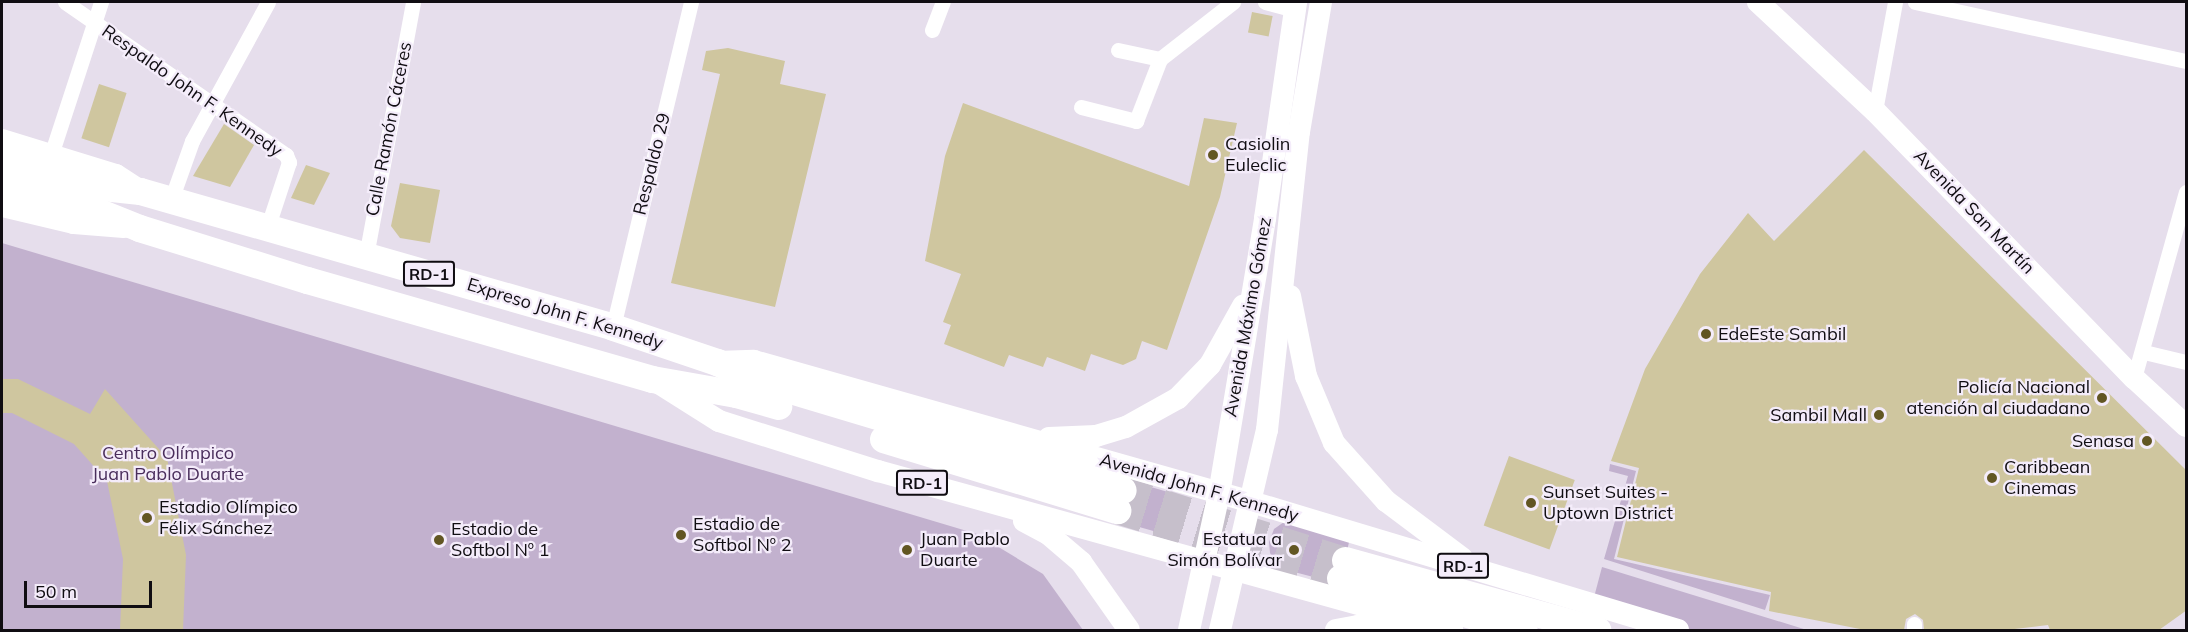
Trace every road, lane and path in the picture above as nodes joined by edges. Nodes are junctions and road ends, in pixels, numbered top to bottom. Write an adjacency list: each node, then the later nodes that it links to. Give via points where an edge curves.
1 (65, 2): 14 (street, Respaldo John F. Kennedy)
2 (101, 2): 14 (street)
3 (268, 2): 19 (street)
4 (413, 2): 32 (street, Calle Ramón Cáceres)
5 (691, 2): 35 (street, Respaldo 29)
6 (943, 2): 15 (street)
7 (1233, 2): 17 (street)
8 (1264, 2): 13 (street)
9 (1321, 2): 33 (main road, Avenida Máximo Gómez, via 1299,132)
10 (1758, 2): 21 (main road, Avenida San Martín)
11 (1895, 2): 21 (street)
12 (1915, 2): 18 (street)
13 (1295, 6): 34 (main road, Avenida Máximo Gómez)
14 (94, 22): 19 (street, Respaldo John F. Kennedy); 23 (street)
15 (932, 30)
16 (1118, 50): 17 (street)
17 (1160, 59): 20 (street, via 1140,118 1132,122)
18 (2187, 60)
19 (212, 103): 28 (street, via 192,141); 31 (street, Respaldo John F. Kennedy, via 286,154 289,162)
20 (1081, 107)
21 (1875, 111): 39 (main road, Avenida San Martín)
22 (2, 140): 23 (main road, RD-1)
23 (51, 154): 26 (main road, RD-1, via 116,175)
24 (2, 159): 26 (highway, Expreso John F. Kennedy / RD-1, via 102,187)
25 (2, 181): 30 (highway, Expreso John F. Kennedy / RD-1, via 67,199)
26 (140, 191): 28 (highway, Expreso John F. Kennedy / RD-1)
27 (2187, 192): 36 (street)
28 (171, 200): 31 (highway, Expreso John F. Kennedy / RD-1)
29 (2, 206): 30 (main road, RD-1, via 74,223)
30 (139, 228): 40 (highway, Expreso John F. Kennedy / RD-1)
31 (267, 230): 32 (highway, Expreso John F. Kennedy / RD-1)
32 (366, 256): 35 (highway, Expreso John F. Kennedy / RD-1)
33 (1285, 264): 44 (main road, Avenida Máximo Gómez, via 1267,430); 48 (main road, via 1306,376 1334,443 1400,513 1451,552)
34 (1256, 271): 42 (main road, via 1226,342 1178,398 1126,427 1096,436 1056,440); 43 (main road, Avenida Máximo Gómez)
35 (613, 327): 37 (highway, Expreso John F. Kennedy / RD-1)
36 (2144, 352): 38 (street); 39 (street)
37 (717, 362): 40 (highway, Expreso John F. Kennedy / RD-1, via 750,378 1120,500 736,394); 42 (main road, Avenida John F. Kennedy / RD-1, via 754,361)
38 (2187, 362)
39 (2134, 378): 41 (main road, Avenida San Martín)
40 (652, 379): 45 (main road, RD-1, via 719,421)
41 (2187, 426)
42 (998, 432): 43 (main road, Avenida John F. Kennedy / RD-1)
43 (1219, 494): 44 (main road, Avenida John F. Kennedy / RD-1); 46 (main road, Avenida Máximo Gómez)
44 (1248, 501): 47 (main road, Avenida Máximo Gómez); 48 (main road, Avenida John F. Kennedy / RD-1)
45 (994, 504): 46 (main road, RD-1); 49 (main road, via 1047,533 1081,562)
46 (1202, 563): 47 (main road, RD-1); 50 (main road, Avenida Máximo Gómez)
47 (1232, 572): 51 (main road, Avenida Máximo Gómez); 54 (main road, RD-1)
48 (1492, 575): 57 (main road, Avenida John F. Kennedy / RD-1)
49 (1129, 630)
50 (1189, 630)
51 (1220, 630)
52 (1336, 630): 53 (main road, via 1402,624)
53 (1436, 630)
54 (1452, 630)
55 (1524, 630): 56 (highway, RD-1, via 1343,569)
56 (1597, 630)
57 (1678, 630)

